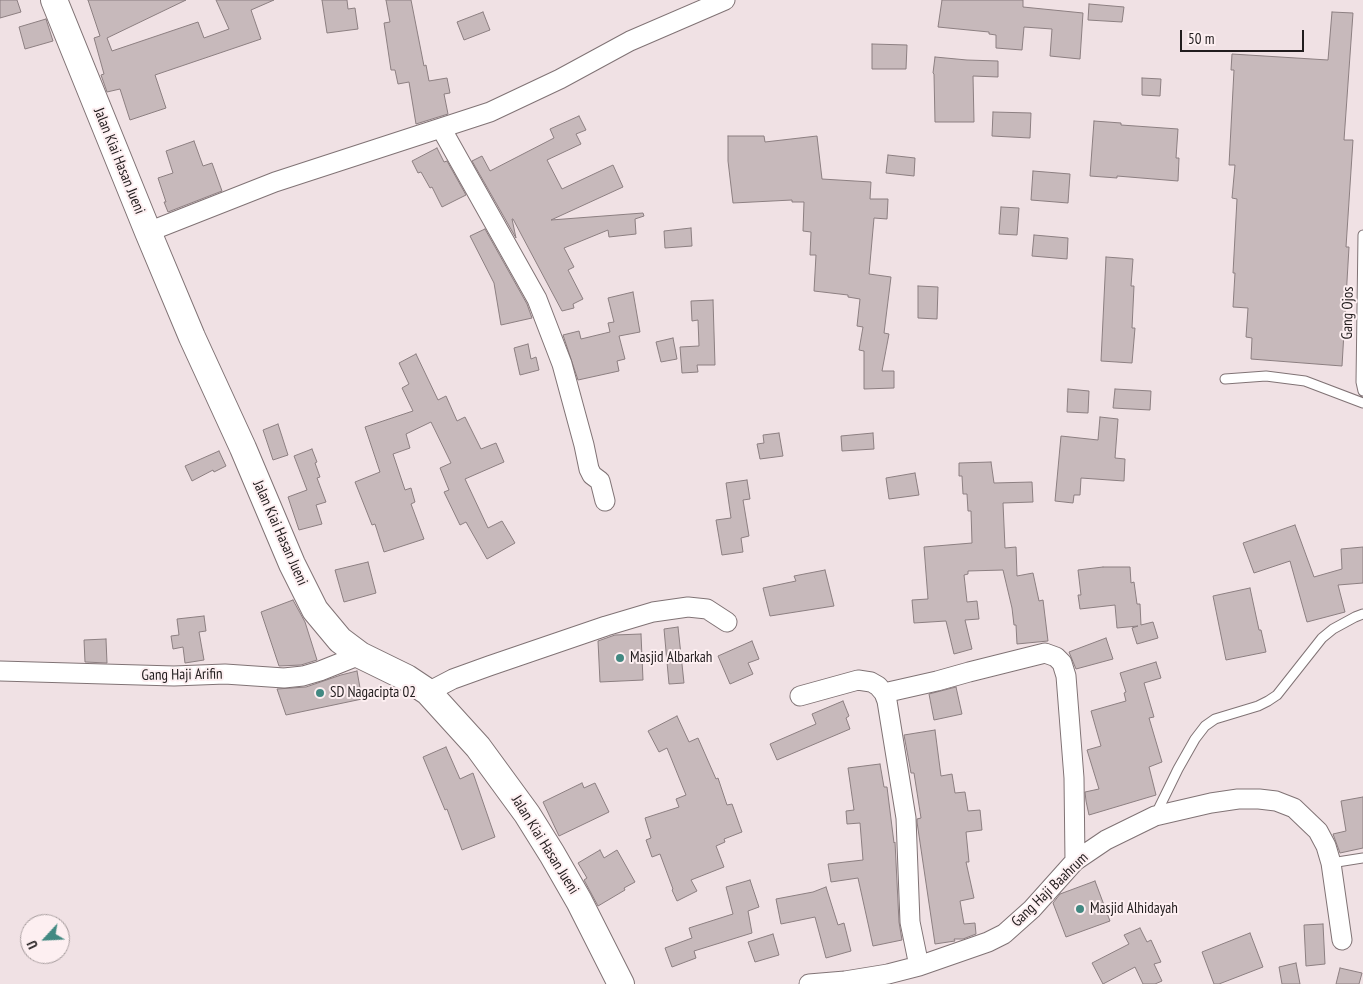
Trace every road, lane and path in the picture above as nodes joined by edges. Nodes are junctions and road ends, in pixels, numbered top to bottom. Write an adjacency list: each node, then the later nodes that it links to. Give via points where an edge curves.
1 (54, 0): 4 (street, Jalan Kiai Hasan Jueni)
2 (725, 0): 3 (street, via 630,41 497,109)
3 (441, 128): 4 (street, via 282,179); 9 (street, via 537,299 562,364 589,470 600,481)
4 (148, 232): 12 (street, Jalan Kiai Hasan Jueni, via 296,571 319,615 340,640)
5 (1363, 235): 7 (lane, Gang Ojos)
6 (1225, 379): 8 (lane, via 1266,376 1305,381)
7 (1363, 391)
8 (1363, 403)
9 (605, 501)
10 (1363, 614): 17 (lane, via 1334,628 1322,638 1277,695 1258,706 1215,719 1205,726 1178,769)
11 (727, 622): 14 (street, via 707,608 653,612 489,666)
12 (360, 655): 13 (street, Gang Haji Arifin, via 320,672 284,678 225,674); 14 (street, Jalan Kiai Hasan Jueni)
13 (0, 672)
14 (428, 692): 23 (street, Jalan Kiai Hasan Jueni, via 478,747 527,814 579,901)
15 (884, 693): 16 (street, via 871,682 858,680); 19 (street, via 1045,653 1056,657 1062,663 1066,676 1074,778); 22 (street, via 906,818 910,922)
16 (800, 696)
17 (1155, 816): 19 (street, Gang Haji Baahrum, via 1106,840); 20 (street, Gang Haji Baahrum, via 1238,799 1276,801 1294,808 1318,831)
18 (1363, 858): 20 (lane)
19 (1075, 862): 22 (street, Gang Haji Baahrum, via 1004,934)
20 (1331, 863): 21 (street, Gang Haji Baahrum)
21 (1342, 940)
22 (919, 966): 24 (street, Gang Haji Baahrum, via 845,981)
23 (621, 984)
24 (809, 984)

